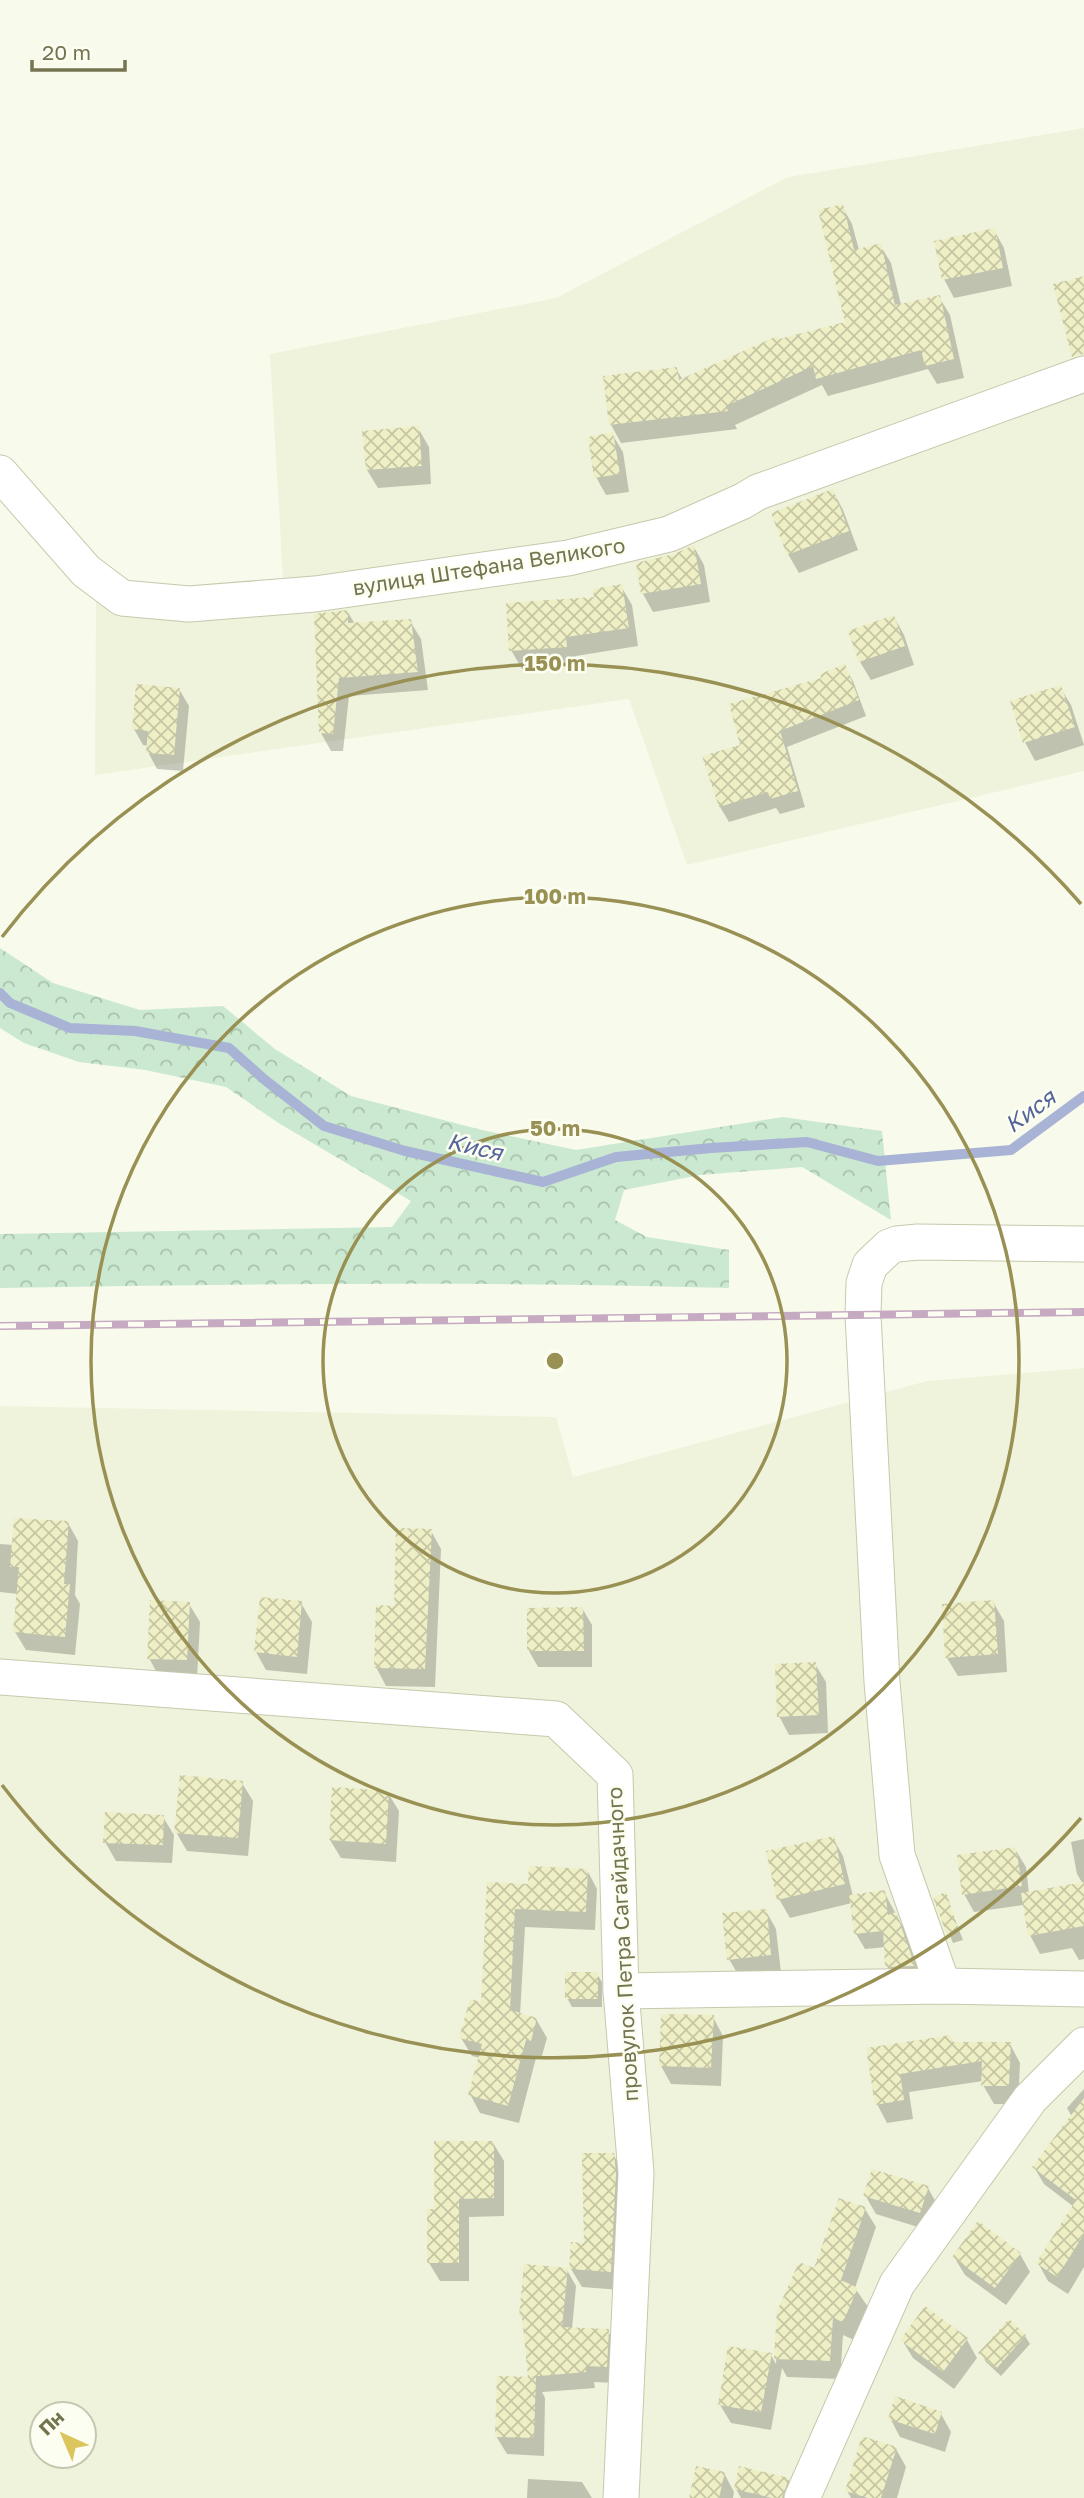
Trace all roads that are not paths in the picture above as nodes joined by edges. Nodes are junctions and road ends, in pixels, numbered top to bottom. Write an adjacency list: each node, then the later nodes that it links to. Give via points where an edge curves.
1 (1084, 374): 2 (street, вулиця Штефана Великого, via 758,492 669,534 568,558 315,594 188,604 122,598 86,571)
2 (0, 473)
3 (1084, 1244): 5 (street, via 897,1244 876,1259 864,1283 882,1682 897,1855)
4 (0, 1677): 7 (street, провулок Петра Сагайдачного, via 556,1719 615,1775)
5 (943, 1986): 6 (street); 7 (street)
6 (1084, 1989)
7 (621, 1991): 9 (street, провулок Петра Сагайдачного, via 636,2173)
8 (1084, 2045): 10 (street, via 1030,2099 897,2284)
9 (621, 2498)
10 (802, 2498)

